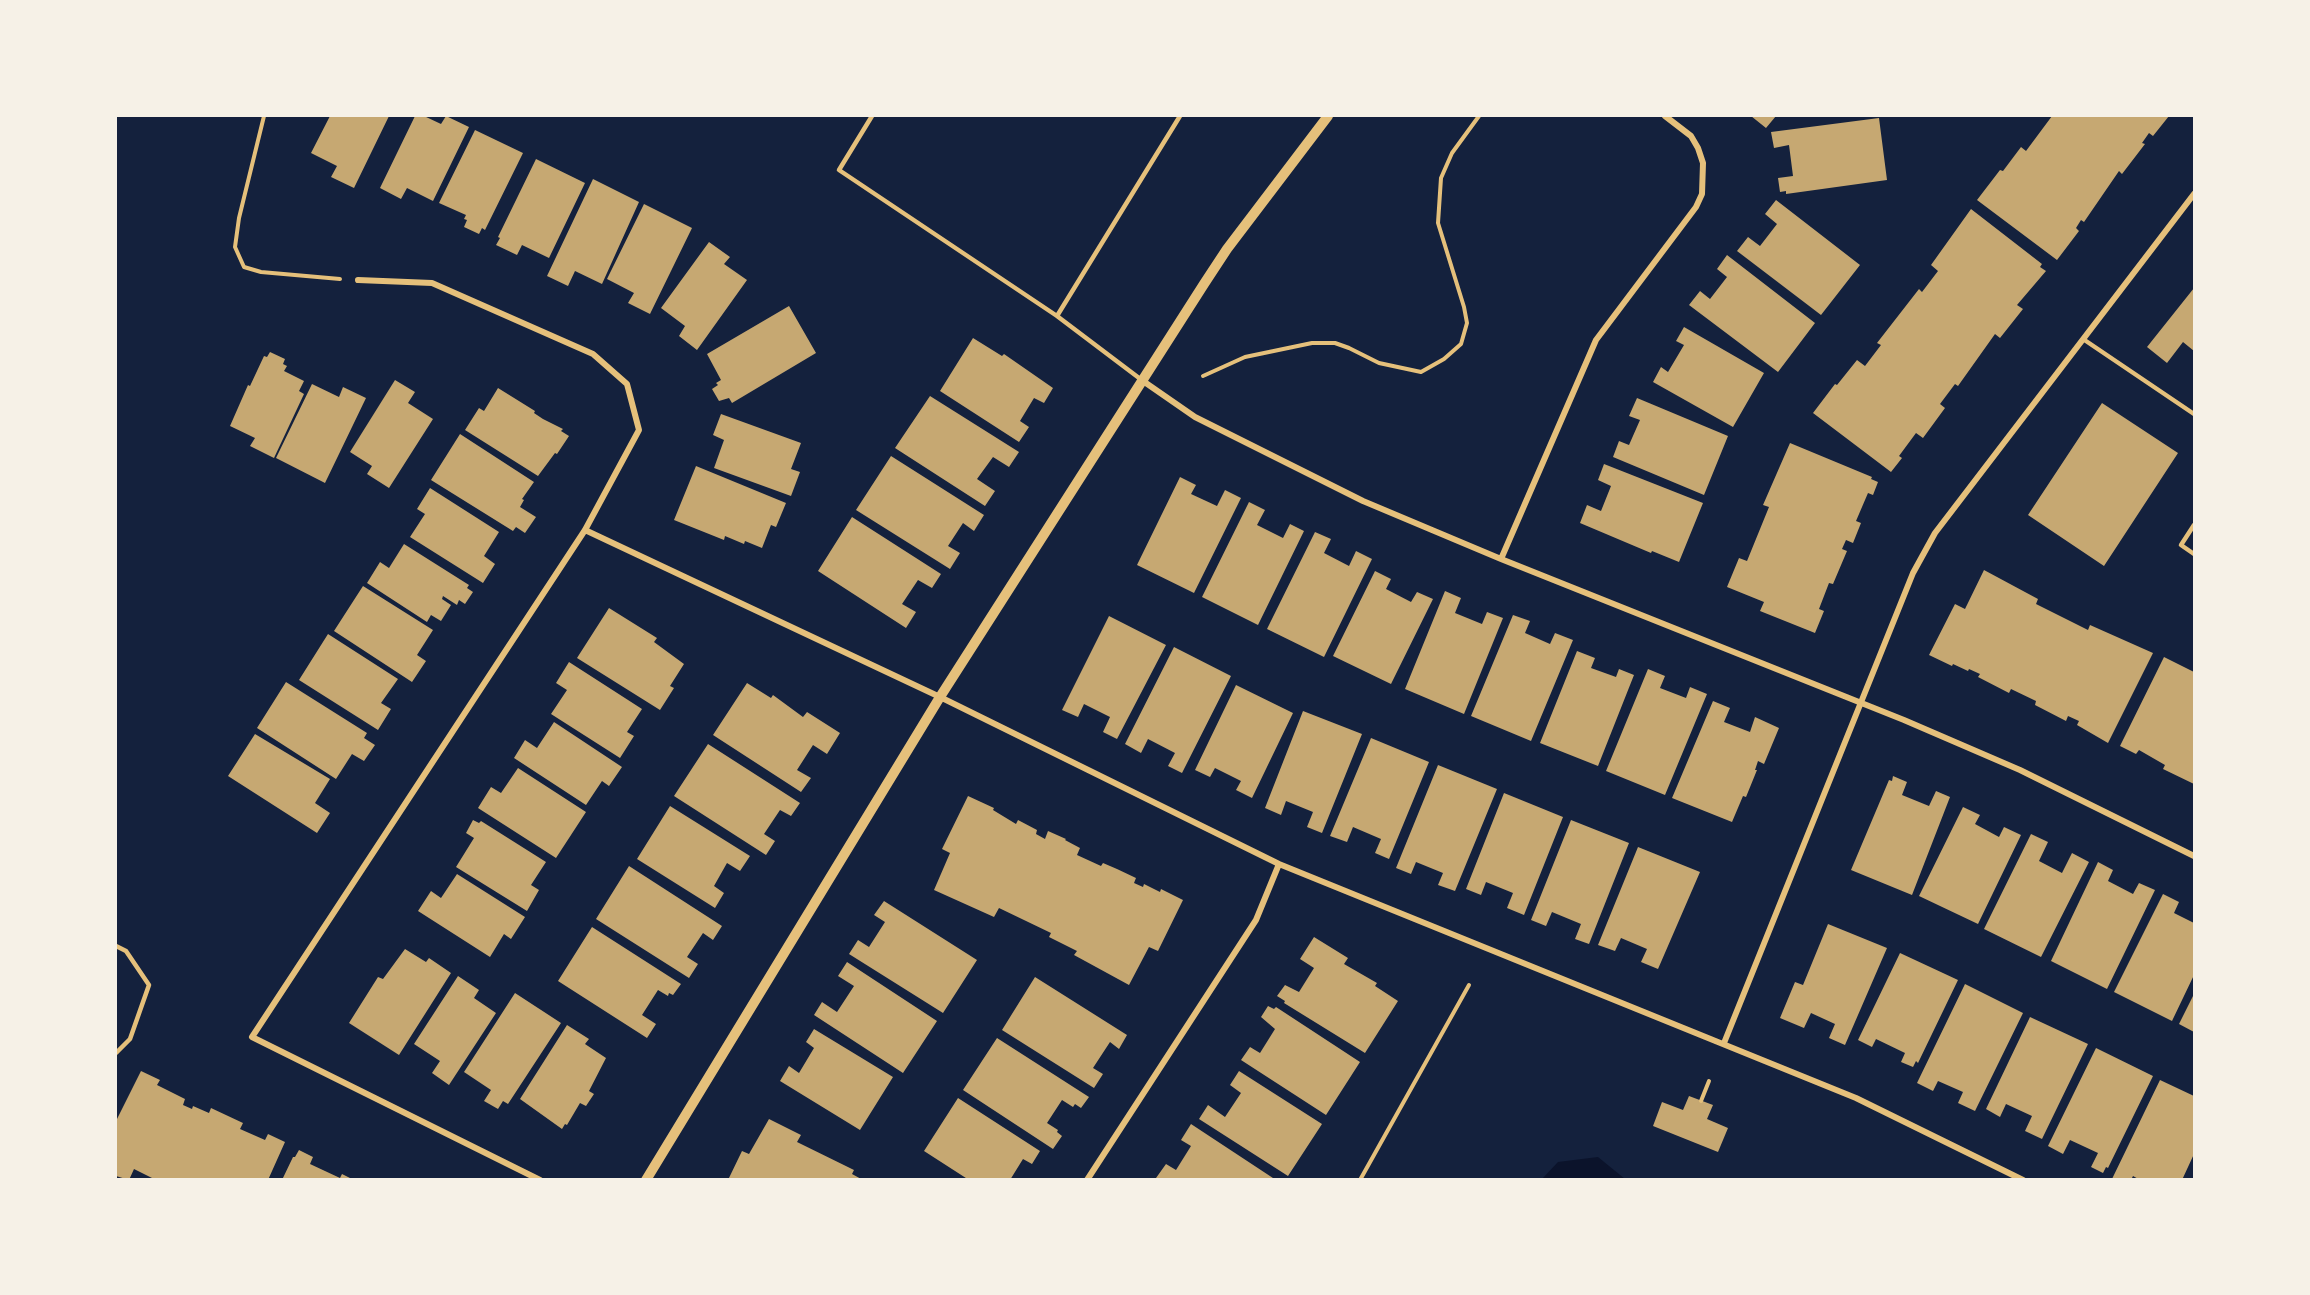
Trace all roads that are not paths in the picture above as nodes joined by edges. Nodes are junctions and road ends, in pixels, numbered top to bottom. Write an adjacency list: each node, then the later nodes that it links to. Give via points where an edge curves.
1 (872, 116): 7 (lane, via 838,170)
2 (1180, 116): 7 (lane)
3 (1328, 116): 9 (street, via 1227,249)
4 (1665, 116): 14 (street, via 1691,136 1698,148 1703,163 1702,194 1596,340)
5 (2194, 194): 8 (street)
6 (358, 280): 12 (street, via 432,283 593,354 627,384 639,430)
7 (1057, 316): 9 (lane)
8 (2083, 339): 10 (lane); 16 (street, via 1935,533 1913,573)
9 (1143, 381): 14 (street, via 1195,417 1363,501); 15 (street)
10 (2194, 414)
11 (2194, 525): 13 (lane, via 2181,545)
12 (585, 530): 15 (street); 22 (street, via 252,1037)
13 (2194, 554)
14 (1501, 559): 16 (street)
15 (940, 697): 18 (street); 23 (street)
16 (1862, 704): 17 (street, via 2020,770); 20 (street)
17 (2194, 856)
18 (1279, 864): 20 (street); 24 (street, via 1256,920)
19 (116, 946): 21 (lane, via 126,951 149,985 130,1039)
20 (1724, 1043): 25 (street, via 1856,1098)
21 (116, 1053)
22 (540, 1179)
23 (646, 1179)
24 (1087, 1179)
25 (2023, 1179)

